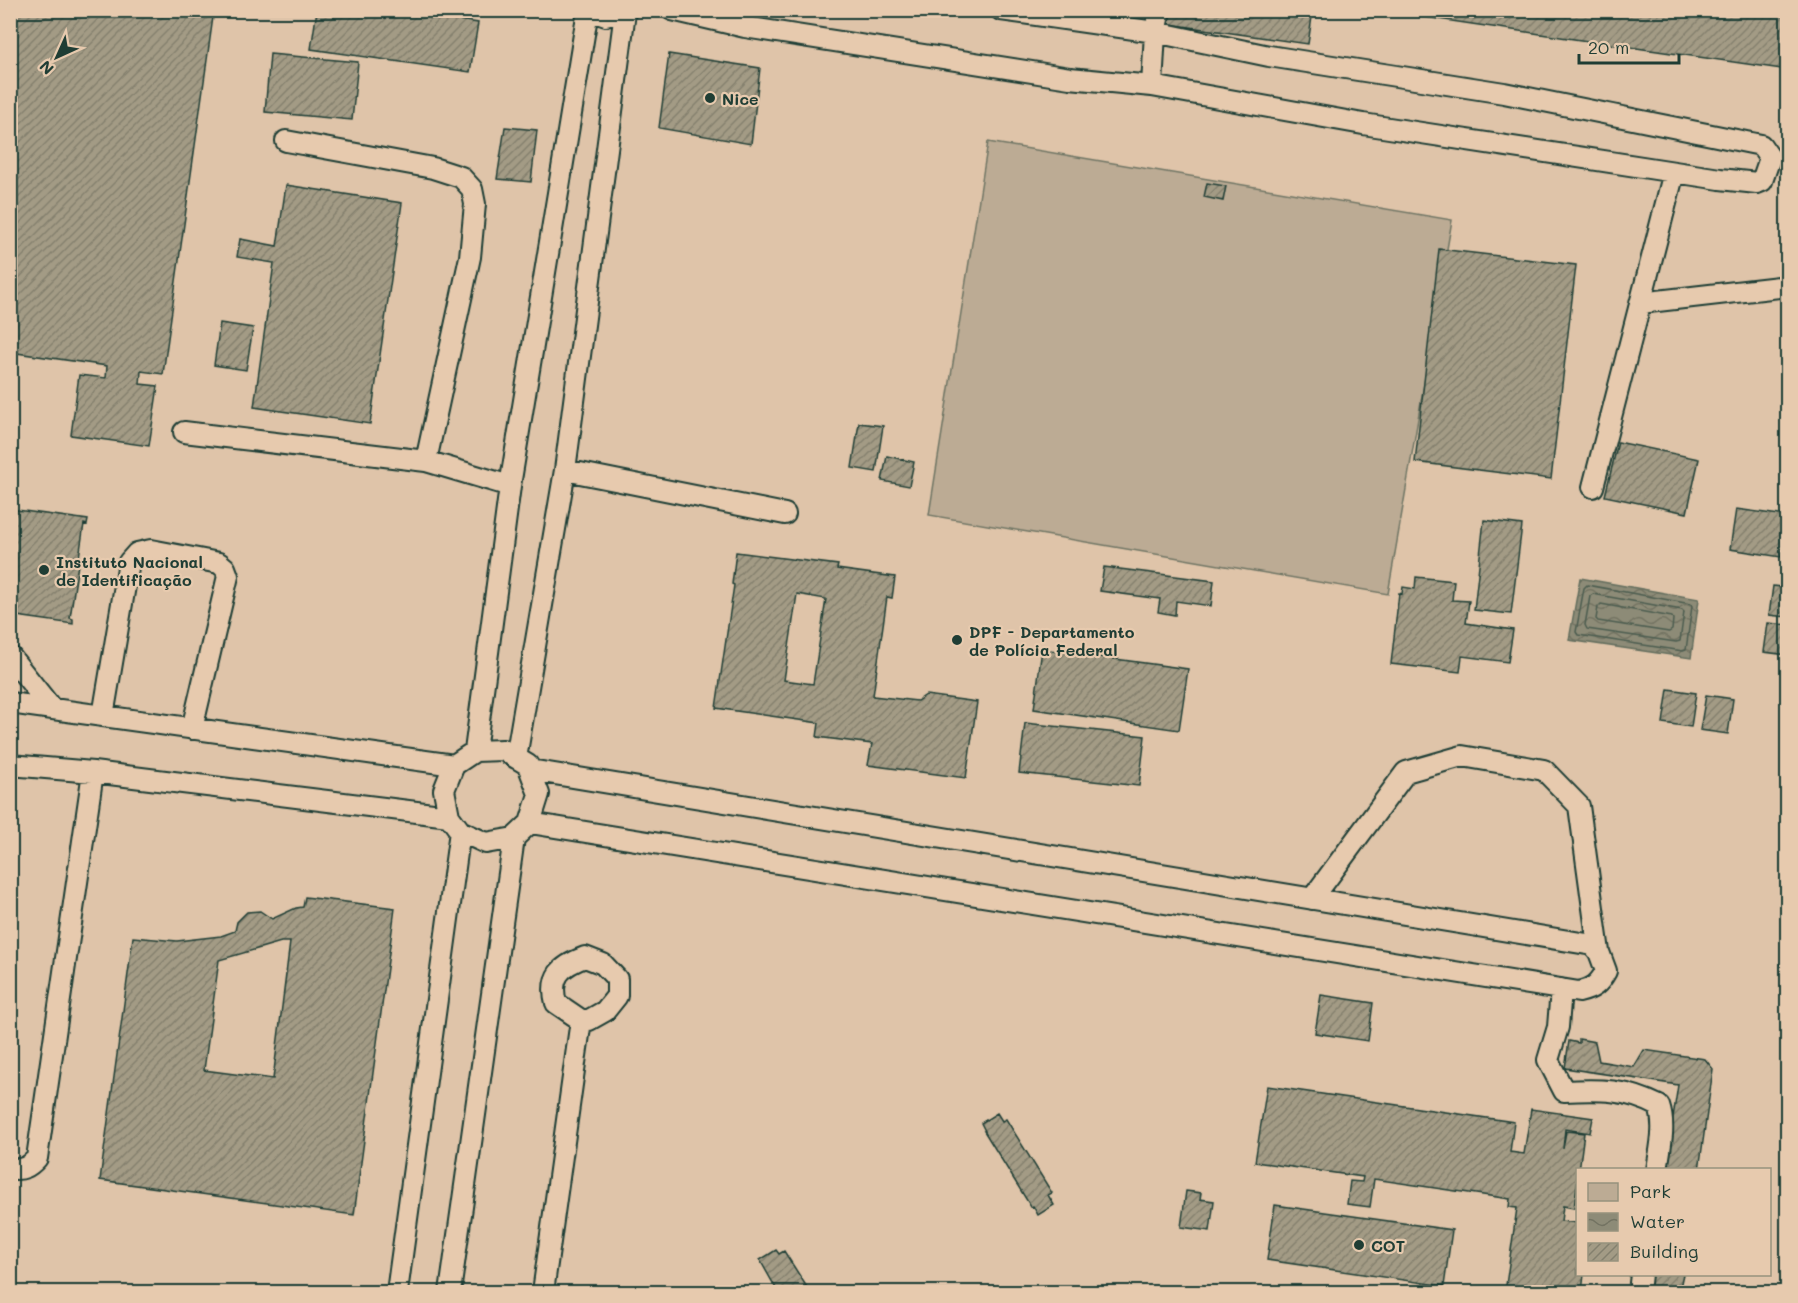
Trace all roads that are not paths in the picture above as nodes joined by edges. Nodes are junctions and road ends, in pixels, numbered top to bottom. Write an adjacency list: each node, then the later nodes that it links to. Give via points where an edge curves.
1 (589, 10): 5 (lane, via 606,16); 15 (lane)
2 (672, 10): 7 (lane, via 745,27 1070,78)
3 (1001, 10): 6 (lane)
4 (1160, 10): 6 (lane)
5 (626, 11): 14 (lane)
6 (1155, 32): 7 (lane); 9 (lane, via 1269,56 1504,93 1761,145 1770,158 1763,180 1757,183)
7 (1152, 86): 9 (lane)
8 (286, 141): 13 (lane, via 433,168 461,177 472,189 476,204 470,257)
9 (1674, 172): 11 (lane)
10 (1788, 286): 11 (lane)
11 (1640, 303): 16 (lane)
12 (184, 432): 13 (lane)
13 (426, 460): 15 (lane)
14 (565, 470): 17 (lane); 24 (lane)
15 (510, 486): 23 (lane)
16 (1593, 487)
17 (785, 514)
18 (10, 656): 20 (lane)
19 (10, 703): 20 (lane)
20 (52, 709): 21 (lane)
21 (103, 716): 22 (lane); 22 (lane, via 129,562 137,553 151,550 219,563 228,576)
22 (192, 729): 26 (lane)
23 (475, 751): 24 (lane, via 503,750); 26 (lane)
24 (523, 764): 29 (lane, via 539,794); 31 (lane)
25 (10, 765): 27 (lane)
26 (454, 765): 28 (lane, via 444,790)
27 (93, 771): 28 (lane); 35 (lane, via 37,1158 20,1170)
28 (454, 823): 30 (lane, via 486,843); 38 (lane)
29 (530, 823): 30 (lane); 33 (lane)
30 (514, 838): 39 (lane)
31 (1312, 898): 32 (lane, via 1593,945); 32 (lane, via 1407,772 1462,756 1544,770 1579,807)
32 (1599, 952): 33 (lane, via 1606,971 1592,990)
33 (1561, 989): 36 (lane, via 1558,1027 1548,1060 1564,1091 1600,1089 1639,1095 1659,1106 1663,1131)
34 (581, 1020): 40 (lane)
35 (10, 1168)
36 (1657, 1168)
37 (1641, 1276): 41 (lane)
38 (397, 1293)
39 (450, 1293)
40 (543, 1293)
41 (1639, 1293)

